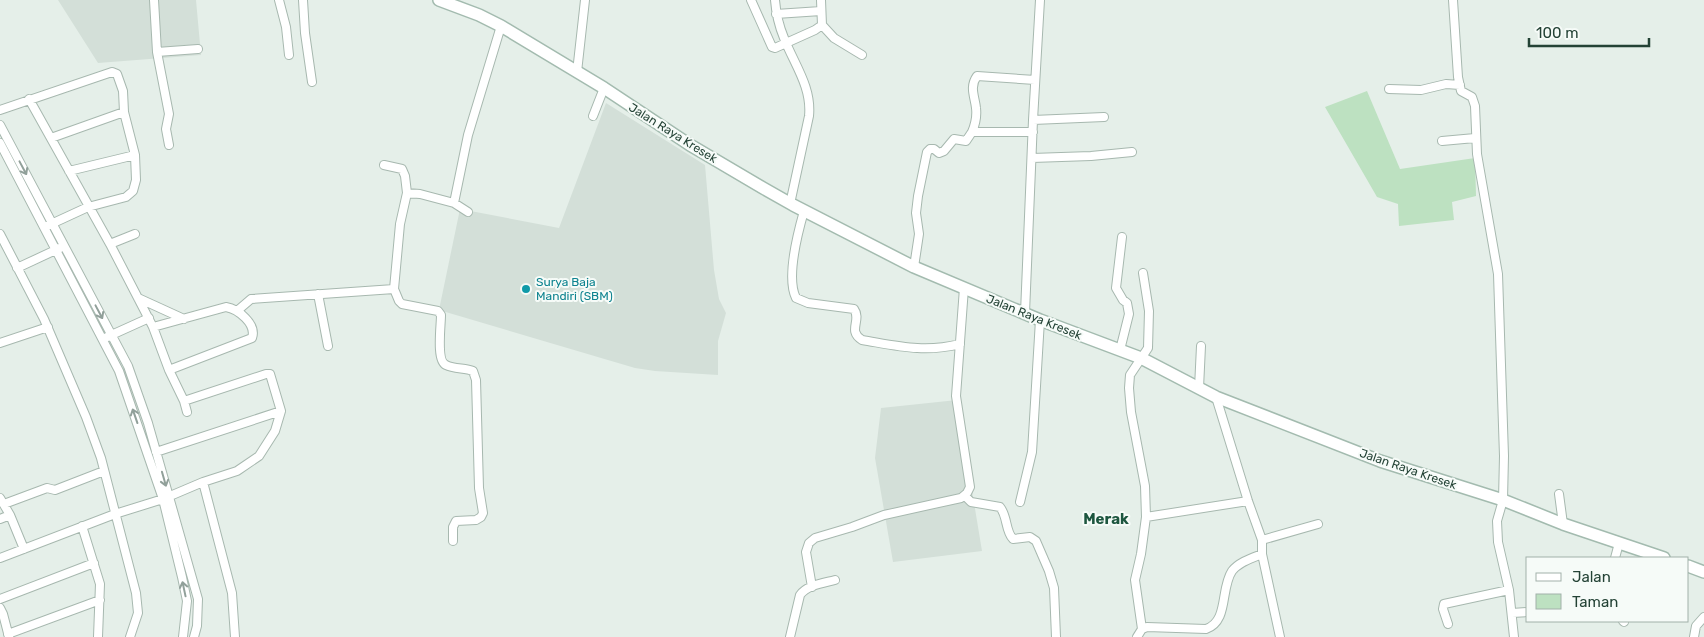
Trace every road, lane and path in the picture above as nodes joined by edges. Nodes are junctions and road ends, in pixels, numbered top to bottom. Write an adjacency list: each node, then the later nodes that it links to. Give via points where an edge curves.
1 (154, 0): 18 (street)
2 (279, 0): 19 (street)
3 (303, 0): 23 (street)
4 (438, 0): 11 (main road, Jalan Raya Kresek)
5 (585, 0): 21 (street)
6 (751, 0): 16 (street, via 772,47)
7 (775, 0): 13 (street)
8 (821, 0): 12 (street)
9 (1040, 0): 22 (street)
10 (1453, 0): 24 (street)
11 (467, 5): 15 (main road, Jalan Raya Kresek)
12 (821, 11): 13 (street); 14 (street)
13 (776, 14): 16 (street)
14 (822, 25): 16 (street); 20 (street, via 834,38)
15 (501, 26): 21 (main road, Jalan Raya Kresek); 48 (street, via 468,135)
16 (786, 43): 49 (street, via 811,102)
17 (198, 49): 18 (street)
18 (157, 52): 41 (street, via 168,110 166,129)
19 (290, 55)
20 (862, 55)
21 (577, 72): 25 (main road, Jalan Raya Kresek)
22 (1035, 80): 32 (street); 34 (street, via 977,76)
23 (312, 82)
24 (1460, 85): 26 (street, via 1446,84 1421,90); 38 (street, via 1461,91 1472,97 1475,106)
25 (604, 88): 30 (street); 49 (main road, Jalan Raya Kresek, via 690,145)
26 (1389, 89)
27 (29, 99): 28 (street); 29 (street, via 115,72 122,91); 37 (street)
28 (0, 110)
29 (124, 112): 37 (street); 43 (street)
30 (593, 116)
31 (1104, 117): 32 (street)
32 (1033, 120): 35 (street)
33 (0, 125): 36 (street)
34 (972, 132): 35 (street); 59 (street, via 966,142 954,139 944,151 939,153 930,149 927,152 916,213 919,234)
35 (1033, 132): 44 (street)
36 (3, 138): 53 (street, one-way to 53)
37 (51, 138): 46 (street)
38 (1476, 138): 39 (street); 95 (street, via 1498,274)
39 (1442, 141)
40 (0, 143): 53 (street)
41 (169, 146)
42 (1132, 152): 44 (street)
43 (135, 155): 46 (street); 50 (street, via 134,191 126,197)
44 (1032, 158): 67 (street)
45 (384, 165): 47 (street, via 402,169)
46 (69, 171): 50 (street)
47 (407, 193): 48 (street); 63 (street, via 400,224)
48 (454, 203): 52 (street)
49 (790, 204): 51 (main road, Jalan Raya Kresek)
50 (88, 207): 53 (street); 57 (street)
51 (804, 211): 59 (main road, Jalan Raya Kresek); 76 (street, via 793,265 796,298 854,309 854,331 862,340 918,349)
52 (468, 212)
53 (48, 225): 58 (street)
54 (0, 234): 60 (street)
55 (136, 234): 57 (street)
56 (1122, 237): 79 (street, via 1116,288 1127,303 1129,314)
57 (110, 244): 65 (street)
58 (60, 248): 60 (street); 73 (street, one-way to 73); 74 (street)
59 (914, 267): 62 (main road, Jalan Raya Kresek)
60 (17, 268): 71 (street)
61 (1143, 273): 80 (street, via 1148,300 1148,348)
62 (964, 288): 67 (main road, Jalan Raya Kresek); 76 (street)
63 (394, 289): 64 (street); 107 (street, via 402,304 438,311 441,315 442,362 474,372 476,380 479,488 483,513 476,520 456,521)
64 (318, 294): 66 (street, via 251,299); 77 (street)
65 (138, 298): 68 (street); 69 (street)
66 (237, 311): 69 (street, via 226,307); 82 (street, via 253,327 252,338)
67 (1025, 313): 70 (main road, Jalan Raya Kresek)
68 (148, 318): 72 (street); 73 (street)
69 (184, 319): 72 (street)
70 (1040, 320): 79 (main road, Jalan Raya Kresek); 98 (street, via 1032,452)
71 (48, 327): 75 (street); 90 (street, via 86,417)
72 (154, 328): 82 (street)
73 (112, 336): 74 (street); 81 (street)
74 (104, 339): 83 (street)
75 (0, 343)
76 (960, 344): 93 (street, via 956,396 970,486)
77 (328, 346)
78 (1202, 346): 84 (street)
79 (1120, 350): 80 (main road, Jalan Raya Kresek)
80 (1141, 358): 84 (main road, Jalan Raya Kresek); 101 (street, via 1130,375 1129,388 1146,486)
81 (128, 368): 83 (street); 89 (street)
82 (169, 370): 86 (street)
83 (119, 371): 94 (street, one-way to 83)
84 (1199, 388): 85 (main road, Jalan Raya Kresek)
85 (1216, 397): 95 (main road, Jalan Raya Kresek, via 1380,461); 97 (street)
86 (184, 401): 87 (street, via 270,374); 88 (street)
87 (281, 411): 89 (street); 91 (street, via 275,431 259,456 237,471)
88 (187, 412)
89 (156, 452): 94 (street, one-way to 94)
90 (104, 471): 96 (street, via 56,490 47,488); 99 (street)
91 (203, 482): 94 (street); 134 (street, via 232,593)
92 (1559, 494): 104 (street)
93 (965, 496): 118 (street, via 884,515 815,538 806,552); 136 (street, via 971,502 1000,507 1013,539 1030,537 1036,541 1053,583)
94 (166, 497): 99 (street); 132 (street, one-way to 94, via 187,601); 133 (street, via 198,599)
95 (1503, 500): 104 (main road, Jalan Raya Kresek); 119 (street, via 1497,520 1498,542)
96 (2, 501): 100 (street)
97 (1248, 501): 101 (street); 106 (street)
98 (1020, 502)
99 (115, 514): 105 (street); 131 (street, via 136,594 138,613)
100 (10, 515): 102 (street); 109 (street)
101 (1146, 517): 127 (street, via 1135,580)
102 (0, 519)
103 (1318, 524): 106 (street)
104 (1563, 524): 108 (main road, Jalan Raya Kresek)
105 (82, 526): 109 (street); 114 (street)
106 (1262, 540): 110 (street)
107 (454, 541)
108 (1619, 543): 111 (street); 112 (main road, Jalan Raya Kresek)
109 (24, 549): 113 (street)
110 (1262, 554): 128 (street, via 1232,572 1226,583 1220,617); 138 (street)
111 (1615, 557)
112 (1661, 557)
113 (0, 558)
114 (94, 563): 120 (street); 121 (street, via 100,584)
115 (1689, 566): 116 (main road)
116 (1704, 572)
117 (835, 580): 118 (street)
118 (812, 587): 135 (street, via 800,595)
119 (1510, 590): 124 (street); 126 (street, via 1444,604)
120 (0, 599)
121 (100, 600): 129 (street); 130 (street)
122 (0, 608): 129 (street)
123 (1526, 612): 124 (street)
124 (1512, 613): 139 (street)
125 (1704, 617): 140 (street, via 1696,626)
126 (1448, 624)
127 (1142, 629): 128 (street); 137 (street)
128 (1207, 633)
129 (8, 636)
130 (98, 637)
131 (130, 637)
132 (182, 637)
133 (194, 637)
134 (235, 637)
135 (790, 637)
136 (1056, 637)
137 (1137, 637)
138 (1280, 637)
139 (1514, 637)
140 (1694, 637)

